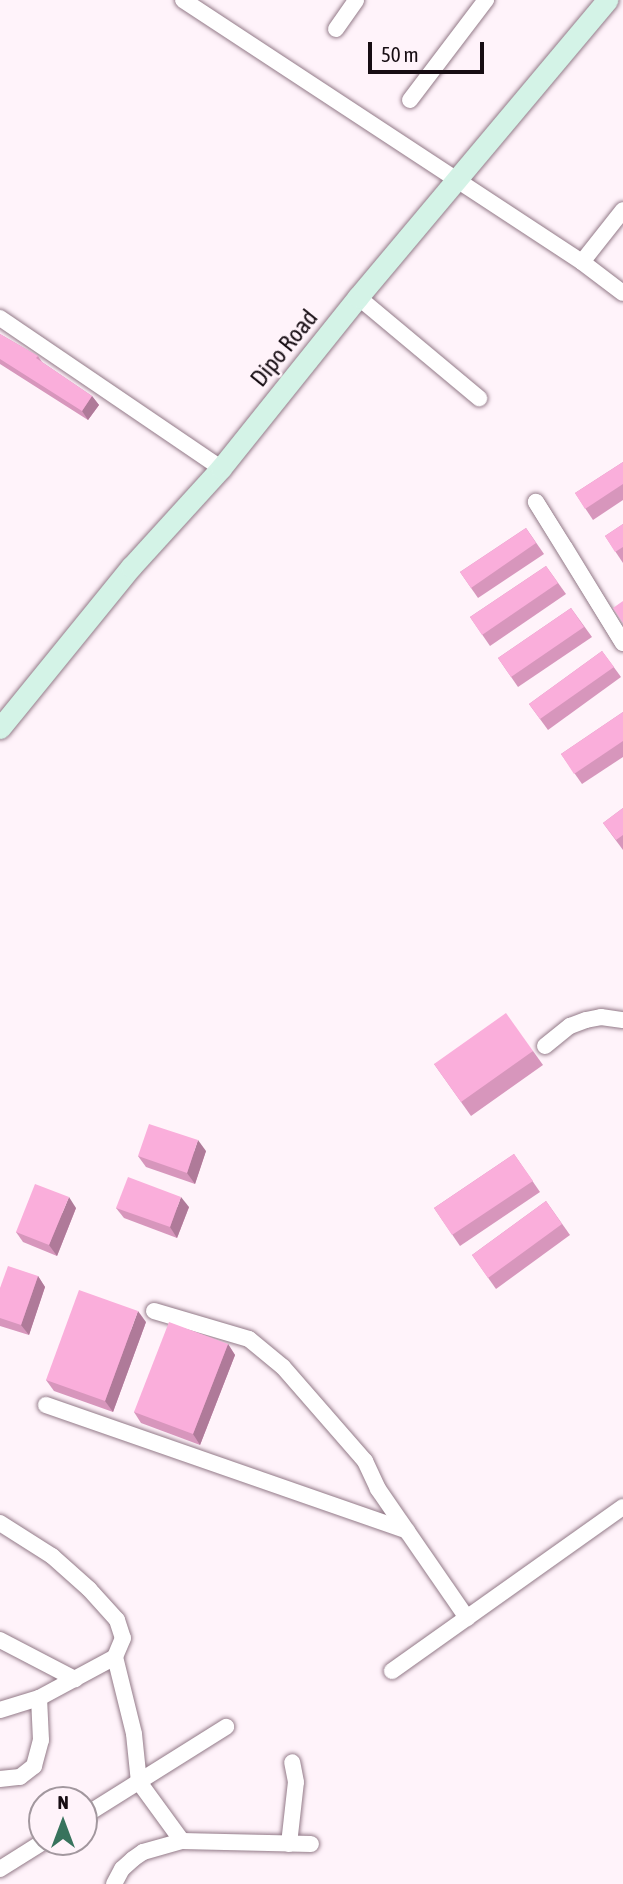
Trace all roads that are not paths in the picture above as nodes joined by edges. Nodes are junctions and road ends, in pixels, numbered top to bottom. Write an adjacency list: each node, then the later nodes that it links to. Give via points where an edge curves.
1 (183, 0): 7 (street)
2 (356, 0): 5 (street)
3 (486, 0): 6 (street)
4 (607, 0): 7 (main road, Dipo Road)
5 (336, 29)
6 (410, 100)
7 (455, 180): 9 (street); 11 (main road, Dipo Road)
8 (623, 210): 9 (street)
9 (582, 262): 10 (street)
10 (623, 293)
11 (358, 297): 13 (street); 14 (main road, Dipo Road)
12 (0, 318): 14 (street)
13 (479, 398)
14 (221, 468): 16 (main road, Dipo Road, via 131,566)
15 (623, 644): 15 (street, via 565,548 536,502)
16 (0, 728)
17 (623, 1020): 18 (street, via 586,1020 570,1026)
18 (545, 1046)
19 (154, 1311): 23 (street, via 249,1339 282,1367 365,1461)
20 (46, 1405): 23 (street)
21 (623, 1507): 24 (street)
22 (0, 1522): 26 (street, via 52,1556 117,1620 123,1638)
23 (407, 1531): 24 (street)
24 (467, 1618): 27 (street)
25 (0, 1640): 28 (street)
26 (115, 1657): 28 (street); 34 (street, via 134,1734)
27 (392, 1671)
28 (75, 1679): 29 (street)
29 (39, 1698): 30 (street); 33 (street, via 41,1740 34,1766 20,1777)
30 (0, 1710)
31 (226, 1727): 34 (street)
32 (292, 1762): 37 (street, via 296,1782)
33 (0, 1779)
34 (139, 1782): 35 (street); 36 (street)
35 (98, 1807)
36 (183, 1841): 37 (street); 41 (street, via 133,1858)
37 (289, 1844): 38 (street)
38 (311, 1844)
39 (28, 1851): 40 (street)
40 (0, 1869)
41 (114, 1884)

